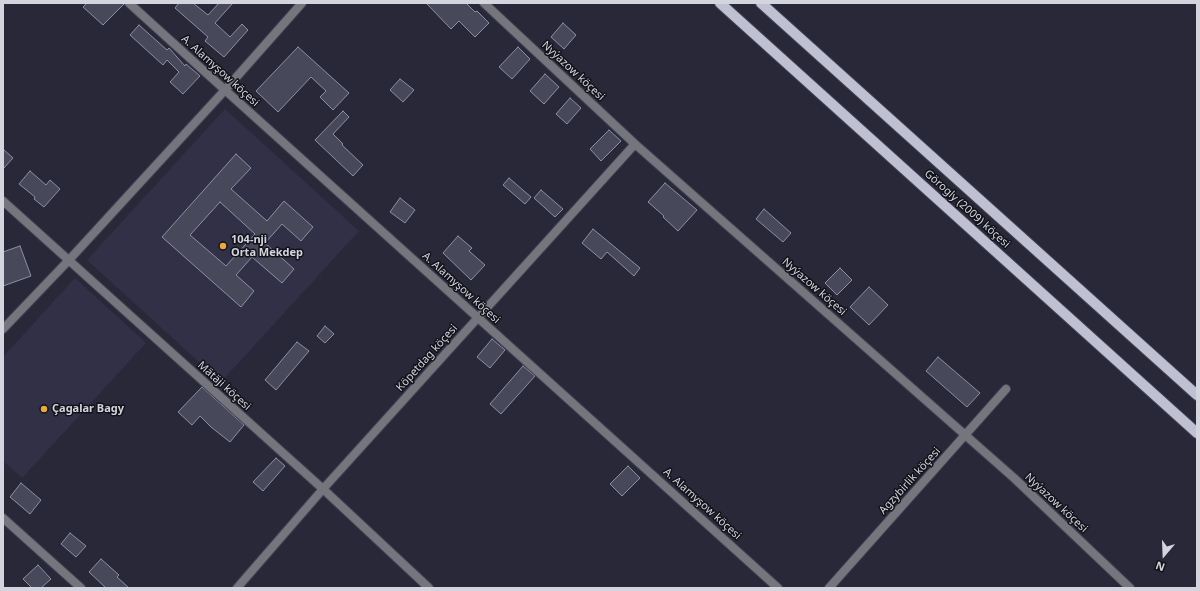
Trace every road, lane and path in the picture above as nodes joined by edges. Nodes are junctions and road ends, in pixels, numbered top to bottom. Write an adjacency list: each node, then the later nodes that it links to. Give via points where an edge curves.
1 (129, 3): 6 (street, A. Alamyşow köçesi)
2 (302, 3): 6 (street)
3 (484, 3): 7 (street, Nyýazow köçesi)
4 (720, 3): 14 (main road, Görogly (2009) köçesi)
5 (761, 3): 13 (main road, Görogly (2009) köçesi)
6 (224, 90): 9 (street); 10 (street, A. Alamyşow köçesi)
7 (635, 144): 10 (street, Köpetdag köçesi); 15 (street, Nyýazow köçesi)
8 (3, 201): 9 (street, Mätäji köçesi)
9 (69, 260): 11 (street); 16 (street, Mätäji köçesi)
10 (478, 317): 16 (street, Köpetdag köçesi); 21 (street, A. Alamyşow köçesi)
11 (3, 329)
12 (1006, 388): 15 (street, Agzybirlik köçesi)
13 (1197, 395)
14 (1197, 434)
15 (966, 435): 22 (street, Agzybirlik köçesi); 23 (street, Nyýazow köçesi)
16 (323, 489): 19 (street, Köpetdag köçesi); 20 (street, Mätäji köçesi)
17 (3, 518): 18 (street)
18 (81, 588)
19 (237, 588)
20 (430, 588)
21 (778, 588)
22 (829, 588)
23 (1130, 588)

